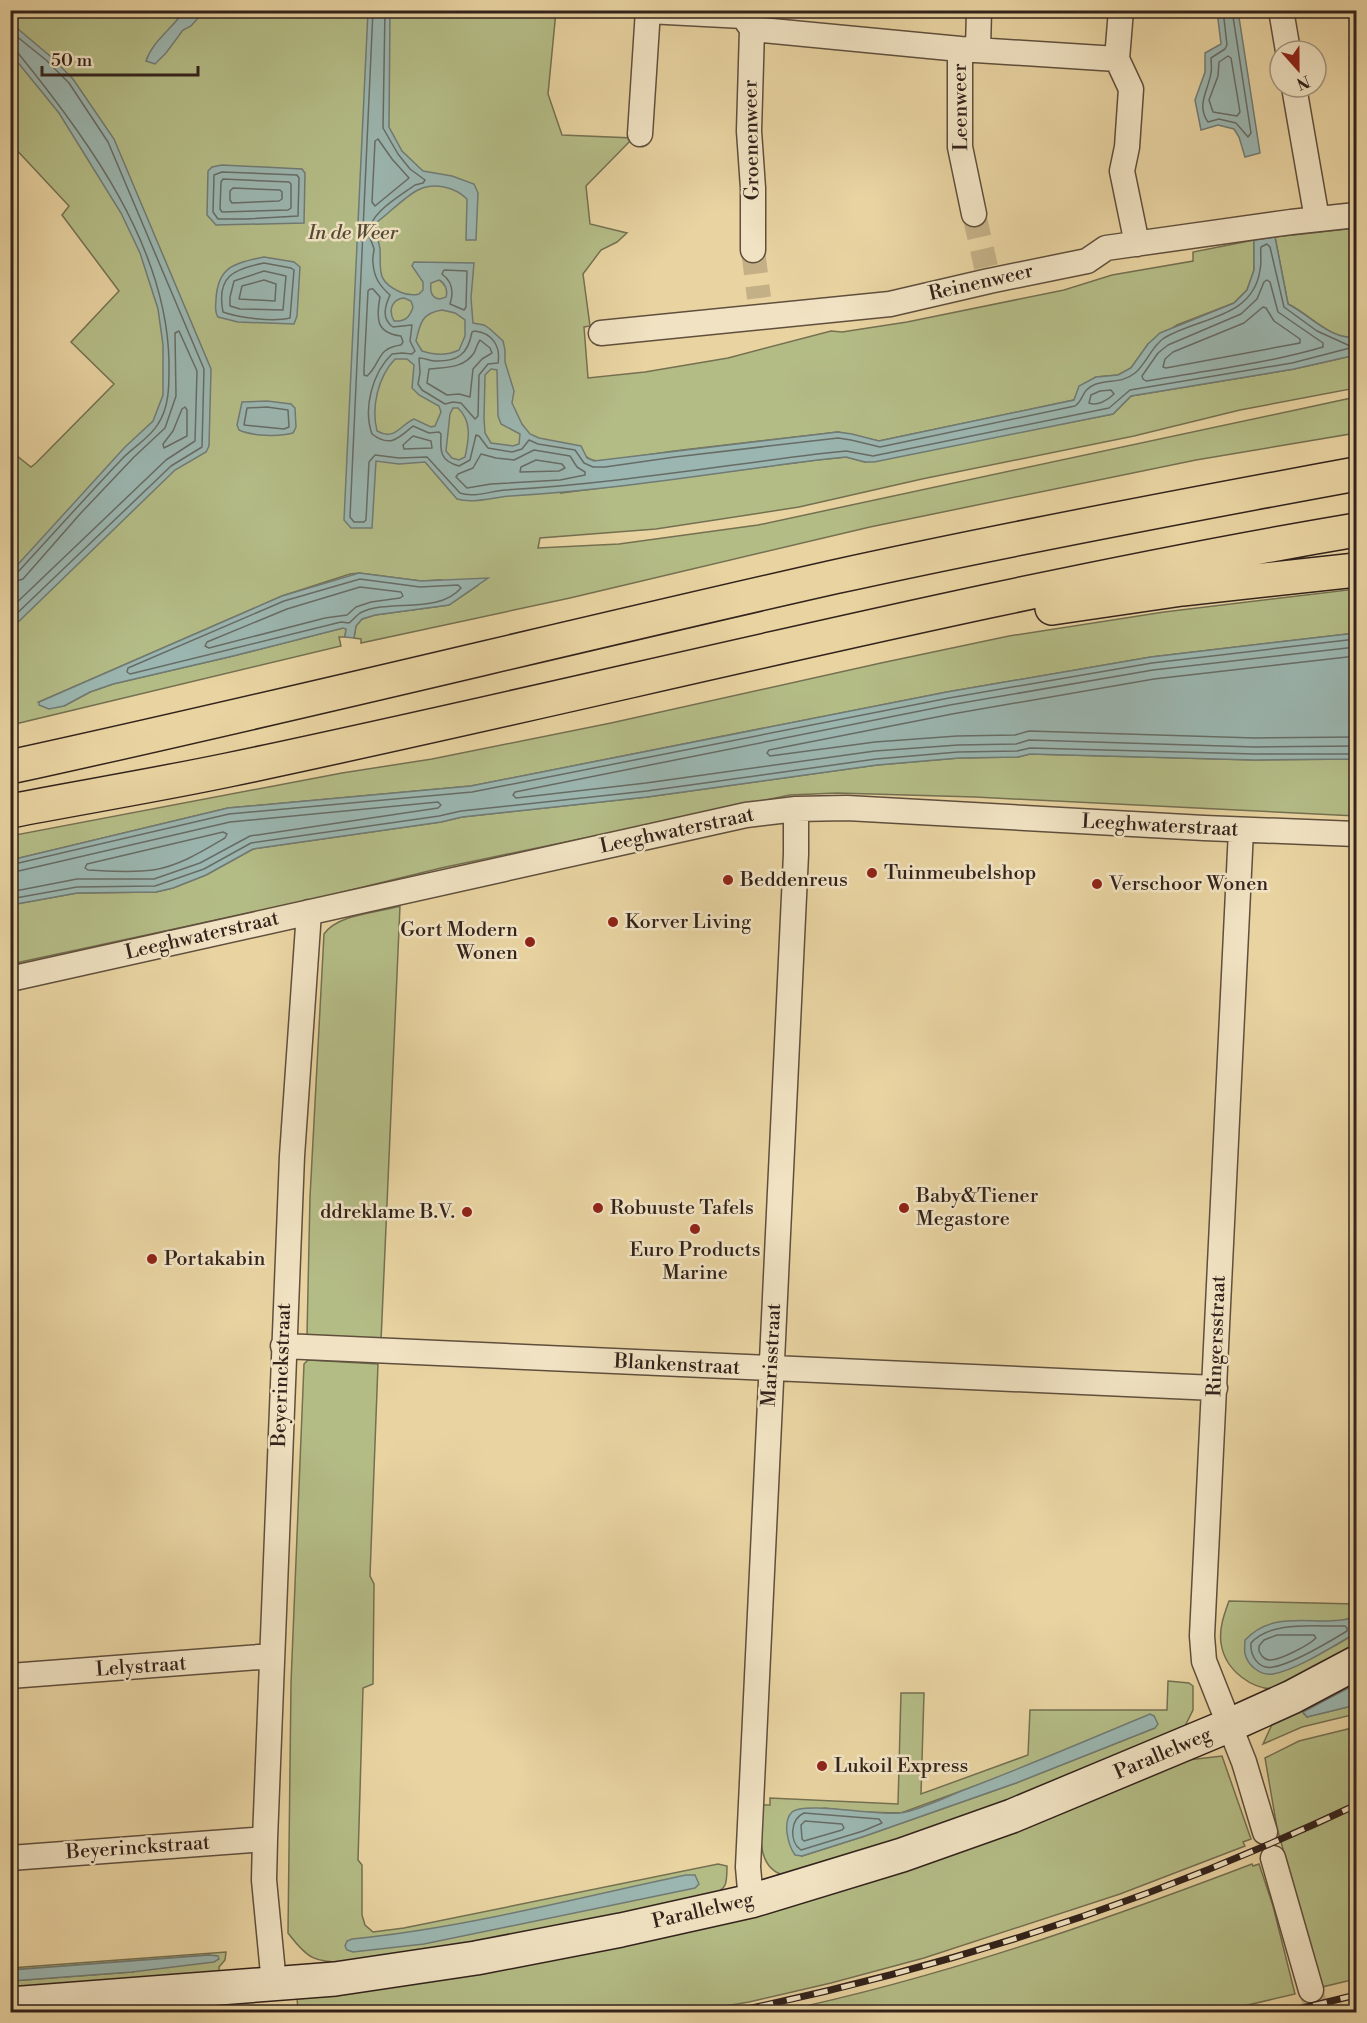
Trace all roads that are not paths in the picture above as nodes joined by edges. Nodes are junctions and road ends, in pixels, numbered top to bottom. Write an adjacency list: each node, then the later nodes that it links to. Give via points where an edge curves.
1 (979, 10): 7 (street)
2 (1121, 10): 8 (street)
3 (1281, 10): 6 (street)
4 (648, 11): 5 (street, via 743,16); 10 (street)
5 (752, 29): 7 (street); 15 (street, Groenenweer, via 748,131)
6 (1286, 39)
7 (969, 49): 8 (street, Leenweer); 11 (street, Leenweer, via 960,147)
8 (1117, 59): 14 (street, via 1131,89 1122,171)
9 (1296, 99): 13 (street)
10 (640, 134)
11 (974, 214)
12 (1356, 214): 13 (street, Reinenweer)
13 (1317, 219): 14 (street, Reinenweer)
14 (1137, 244): 16 (street, Reinenweer, via 1106,249 1087,261 988,274 890,304 760,307)
15 (753, 250)
16 (602, 333)
17 (1356, 474): 21 (highway, via 1161,509 837,577)
18 (1356, 530): 20 (highway)
19 (1356, 570): 20 (highway, via 1182,589 1048,609)
20 (1014, 594): 23 (highway, via 227,770)
21 (10, 767)
22 (796, 808): 24 (street, Leeghwaterstraat); 26 (street, Leeghwaterstraat, via 746,815); 29 (street, Marisstraat)
23 (10, 810)
24 (1241, 830): 25 (street, Leeghwaterstraat); 30 (street, Ringersstraat)
25 (1356, 834)
26 (309, 912): 27 (street, Leeghwaterstraat); 28 (street, Beyerinckstraat)
27 (10, 979)
28 (283, 1346): 29 (street, Blankenstraat); 31 (street, Beyerinckstraat)
29 (772, 1369): 30 (street, Blankenstraat); 39 (street, Marisstraat, via 748,1867)
30 (1215, 1388): 34 (street, Ringersstraat, via 1202,1636 1204,1661)
31 (272, 1656): 33 (street, Lelystraat); 36 (street, Beyerinckstraat)
32 (1356, 1663): 34 (main road, Parallelweg)
33 (10, 1676)
34 (1230, 1725): 35 (street, Ringersstraat); 39 (main road, Parallelweg, via 1012,1816 902,1855)
35 (1265, 1832)
36 (266, 1839): 37 (street, Beyerinckstraat); 40 (street, Beyerinckstraat, via 264,1880)
37 (10, 1858)
38 (1273, 1858): 41 (street)
39 (751, 1901): 40 (main road, Parallelweg, via 476,1958)
40 (274, 1984): 42 (main road, Parallelweg)
41 (1311, 1990)
42 (10, 2004)

